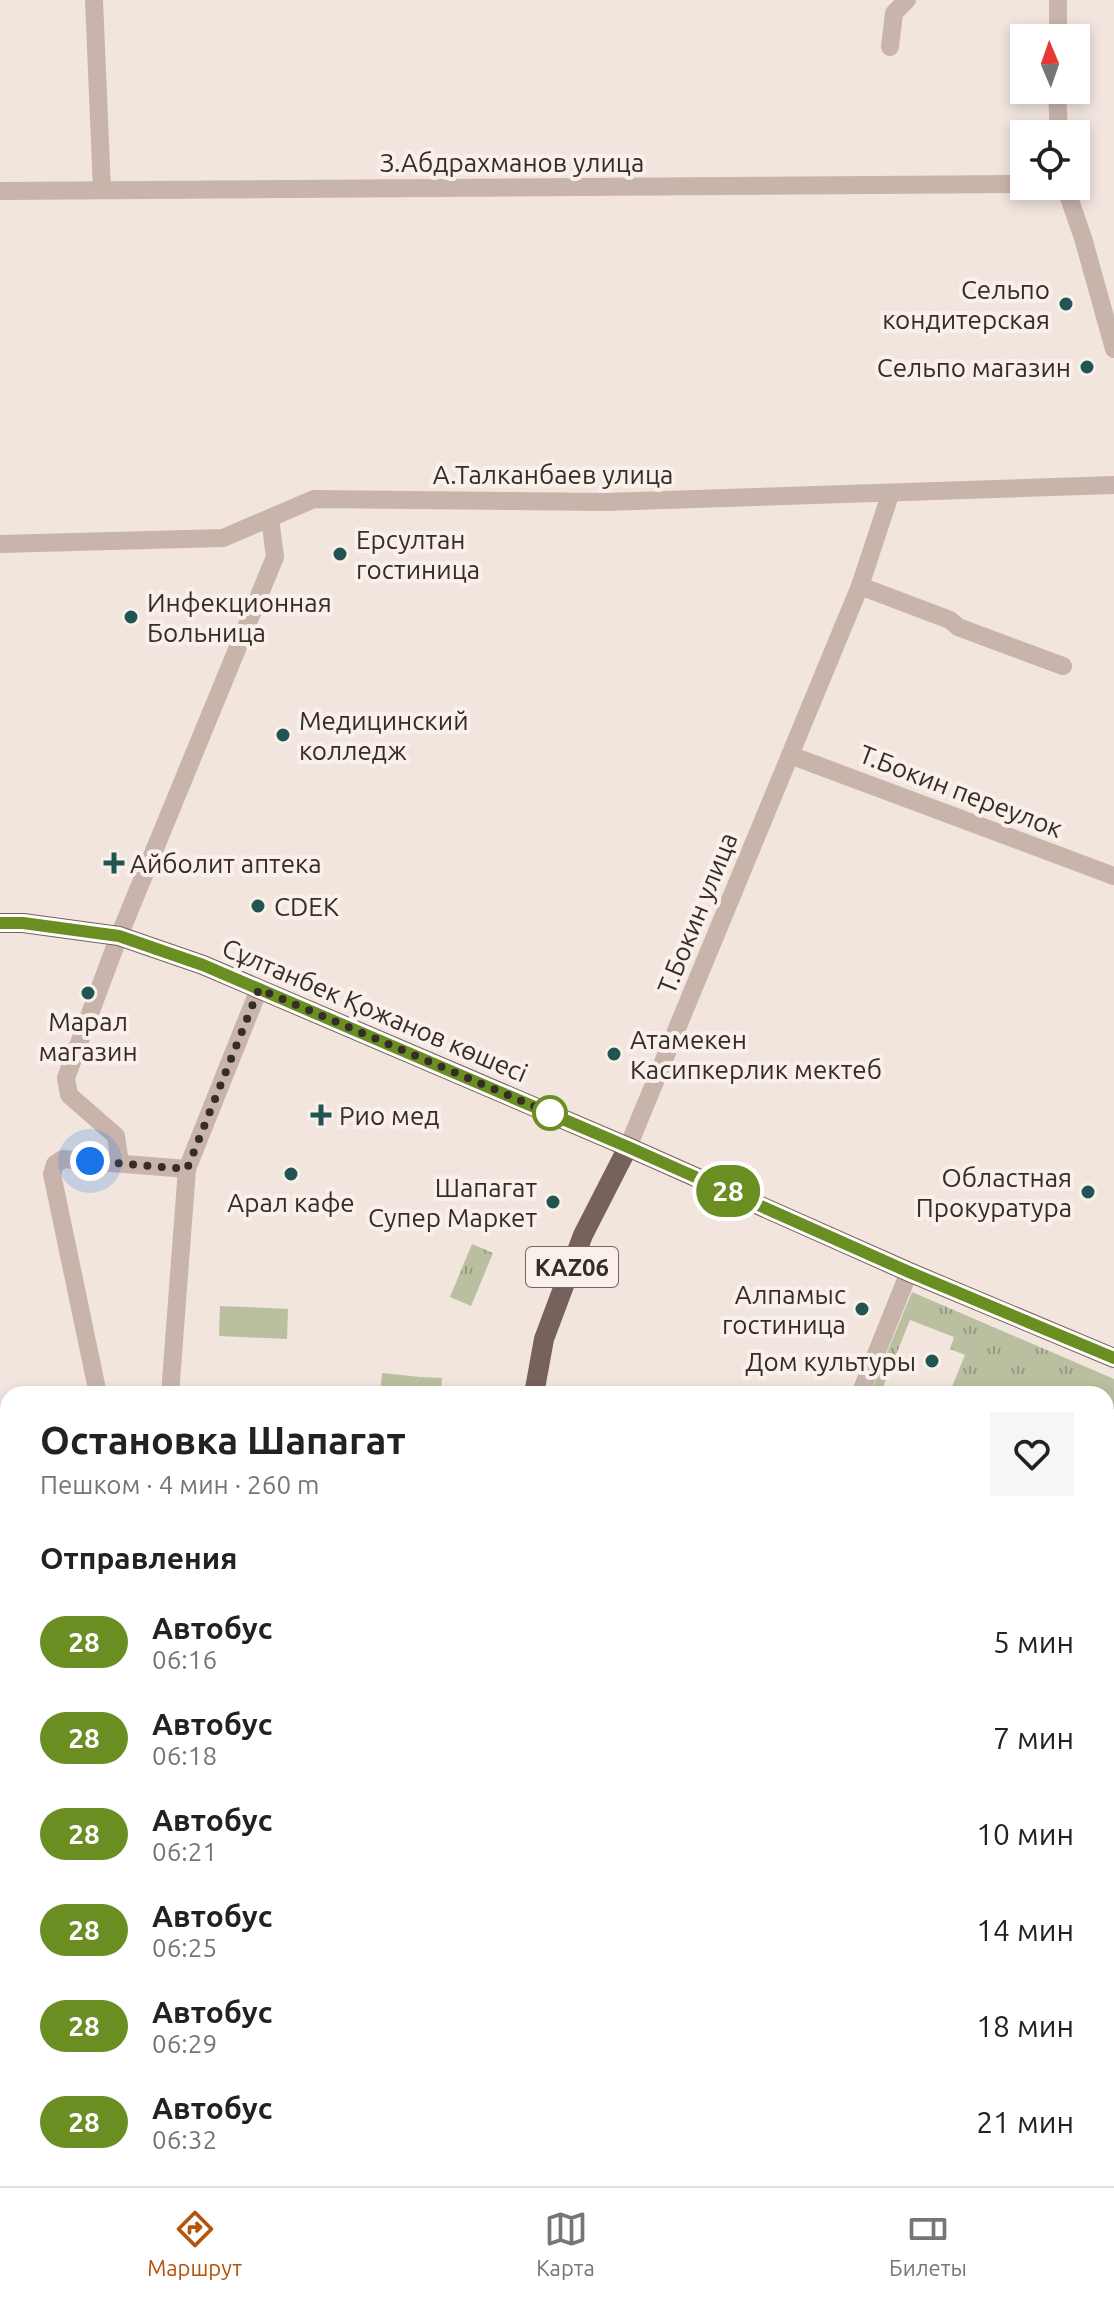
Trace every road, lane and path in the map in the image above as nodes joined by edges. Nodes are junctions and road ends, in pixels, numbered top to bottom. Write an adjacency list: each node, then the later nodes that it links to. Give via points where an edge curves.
1 (94, 0): 7 (street)
2 (907, 0): 5 (street, via 894,13)
3 (1058, 0): 4 (street)
4 (1058, 24)
5 (890, 47)
6 (1010, 184): 7 (street, З.Абдрахманов улица)
7 (102, 190): 8 (street, З.Абдрахманов улица)
8 (0, 191)
9 (1070, 200): 10 (street)
10 (1114, 349)
11 (1114, 485): 12 (street, А.Талканбаев улица)
12 (890, 495): 13 (street, А.Талканбаев улица, via 605,502 314,499); 15 (street, Т.Бокин улица)
13 (270, 518): 14 (street, А.Талканбаев улица, via 223,538); 20 (street, via 275,557)
14 (0, 544)
15 (860, 586): 16 (street); 17 (street, Т.Бокин улица)
16 (1063, 666)
17 (790, 755): 18 (street, Т.Бокин переулок); 22 (street, Т.Бокин улица)
18 (1114, 876)
19 (0, 923): 20 (main road, Сұлтанбек Қожанов көшесі)
20 (119, 936): 21 (main road, Сұлтанбек Қожанов көшесі); 23 (street, via 66,1090 116,1136)
21 (259, 989): 22 (main road, Сұлтанбек Қожанов көшесі); 24 (street)
22 (628, 1147): 25 (main road, Сұлтанбек Қожанов көшесі); 29 (main road, Т.Бокин улица / KАZ06, via 583,1235 544,1339)
23 (120, 1163): 24 (street); 27 (street, via 63,1159 52,1174)
24 (187, 1169): 28 (street)
25 (909, 1272): 26 (main road, Сұлтанбек Қожанов көшесі); 30 (street)
26 (1114, 1358)
27 (96, 1386)
28 (171, 1386)
29 (535, 1386)
30 (863, 1386)

